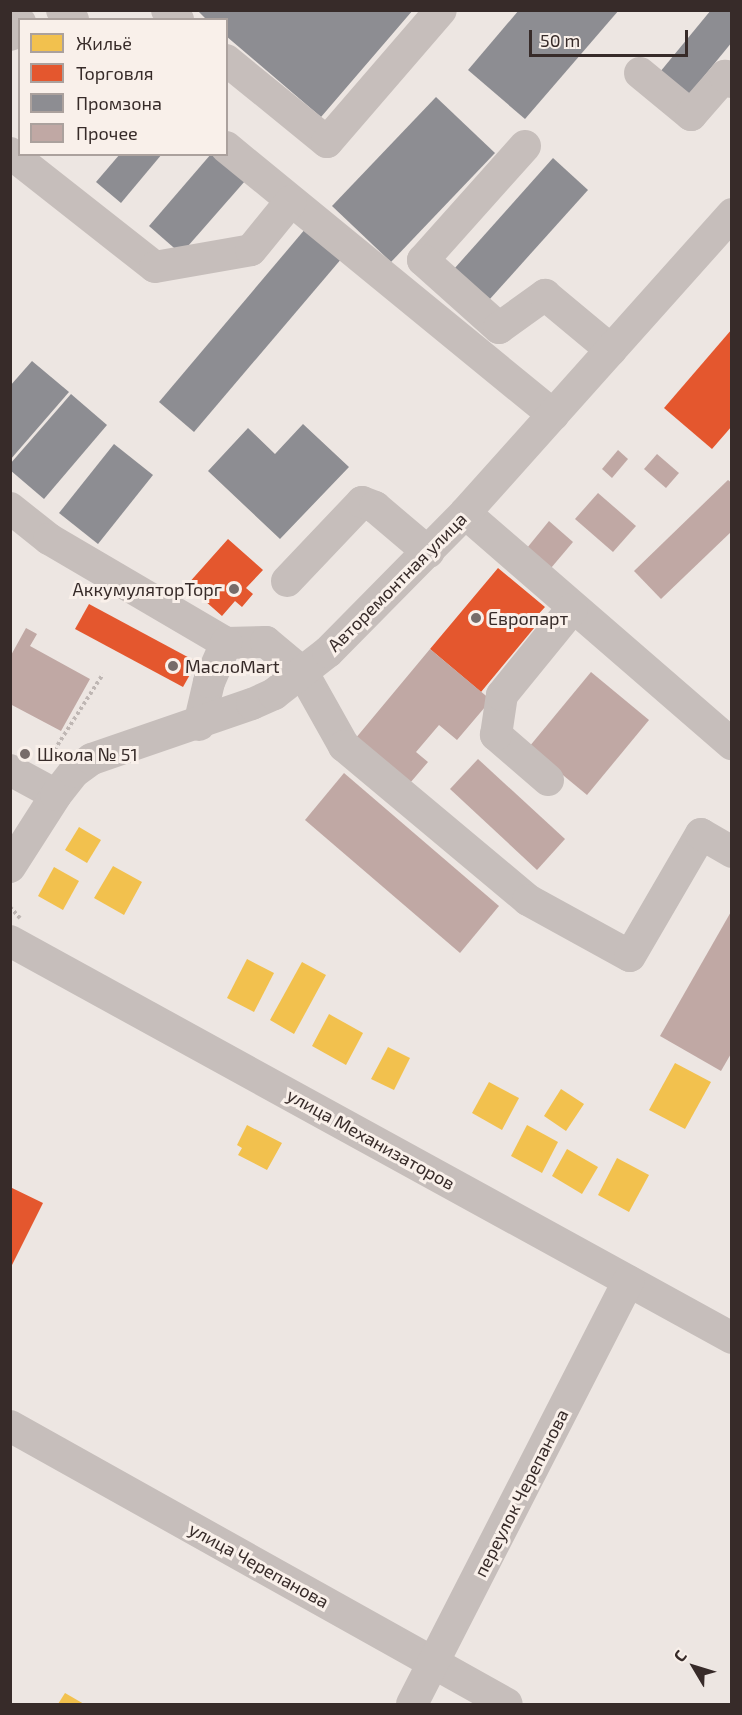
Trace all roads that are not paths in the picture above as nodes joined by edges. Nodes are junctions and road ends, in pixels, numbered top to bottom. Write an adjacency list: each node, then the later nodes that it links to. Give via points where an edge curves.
1 (441, 10): 2 (street, via 327,142)
2 (228, 62)
3 (640, 73): 4 (street, via 691,115 725,76)
4 (732, 82)
5 (525, 146): 10 (street, via 423,260 500,328 545,295)
6 (228, 149): 8 (street)
7 (10, 153): 8 (street, via 156,267 251,250)
8 (291, 201): 11 (street)
9 (732, 214): 10 (street, Авторемонтная улица)
10 (611, 350): 11 (street, Авторемонтная улица)
11 (554, 415): 13 (street, Авторемонтная улица)
12 (10, 508): 17 (street, via 49,538)
13 (465, 513): 14 (street, Авторемонтная улица); 16 (street)
14 (428, 552): 15 (street, via 375,507 362,502); 18 (street, Авторемонтная улица)
15 (287, 581)
16 (572, 609): 20 (street); 21 (street, via 502,695 496,735)
17 (226, 643): 18 (street, via 266,642); 19 (street, via 209,682)
18 (303, 673): 19 (street, Авторемонтная улица, via 274,694); 23 (street, via 344,746 528,900 630,956 701,834)
19 (199, 725): 22 (street, Авторемонтная улица, via 92,759 74,772)
20 (732, 744)
21 (548, 780)
22 (33, 782): 24 (street, Авторемонтная улица)
23 (732, 852)
24 (10, 867)
25 (10, 941): 26 (street, улица Механизаторов)
26 (628, 1281): 27 (street, улица Механизаторов); 29 (street, переулок Черепанова)
27 (732, 1338)
28 (10, 1426): 29 (street, улица Черепанова)
29 (435, 1664): 30 (street, переулок Черепанова); 31 (street, улица Черепанова)
30 (412, 1704)
31 (507, 1704)

